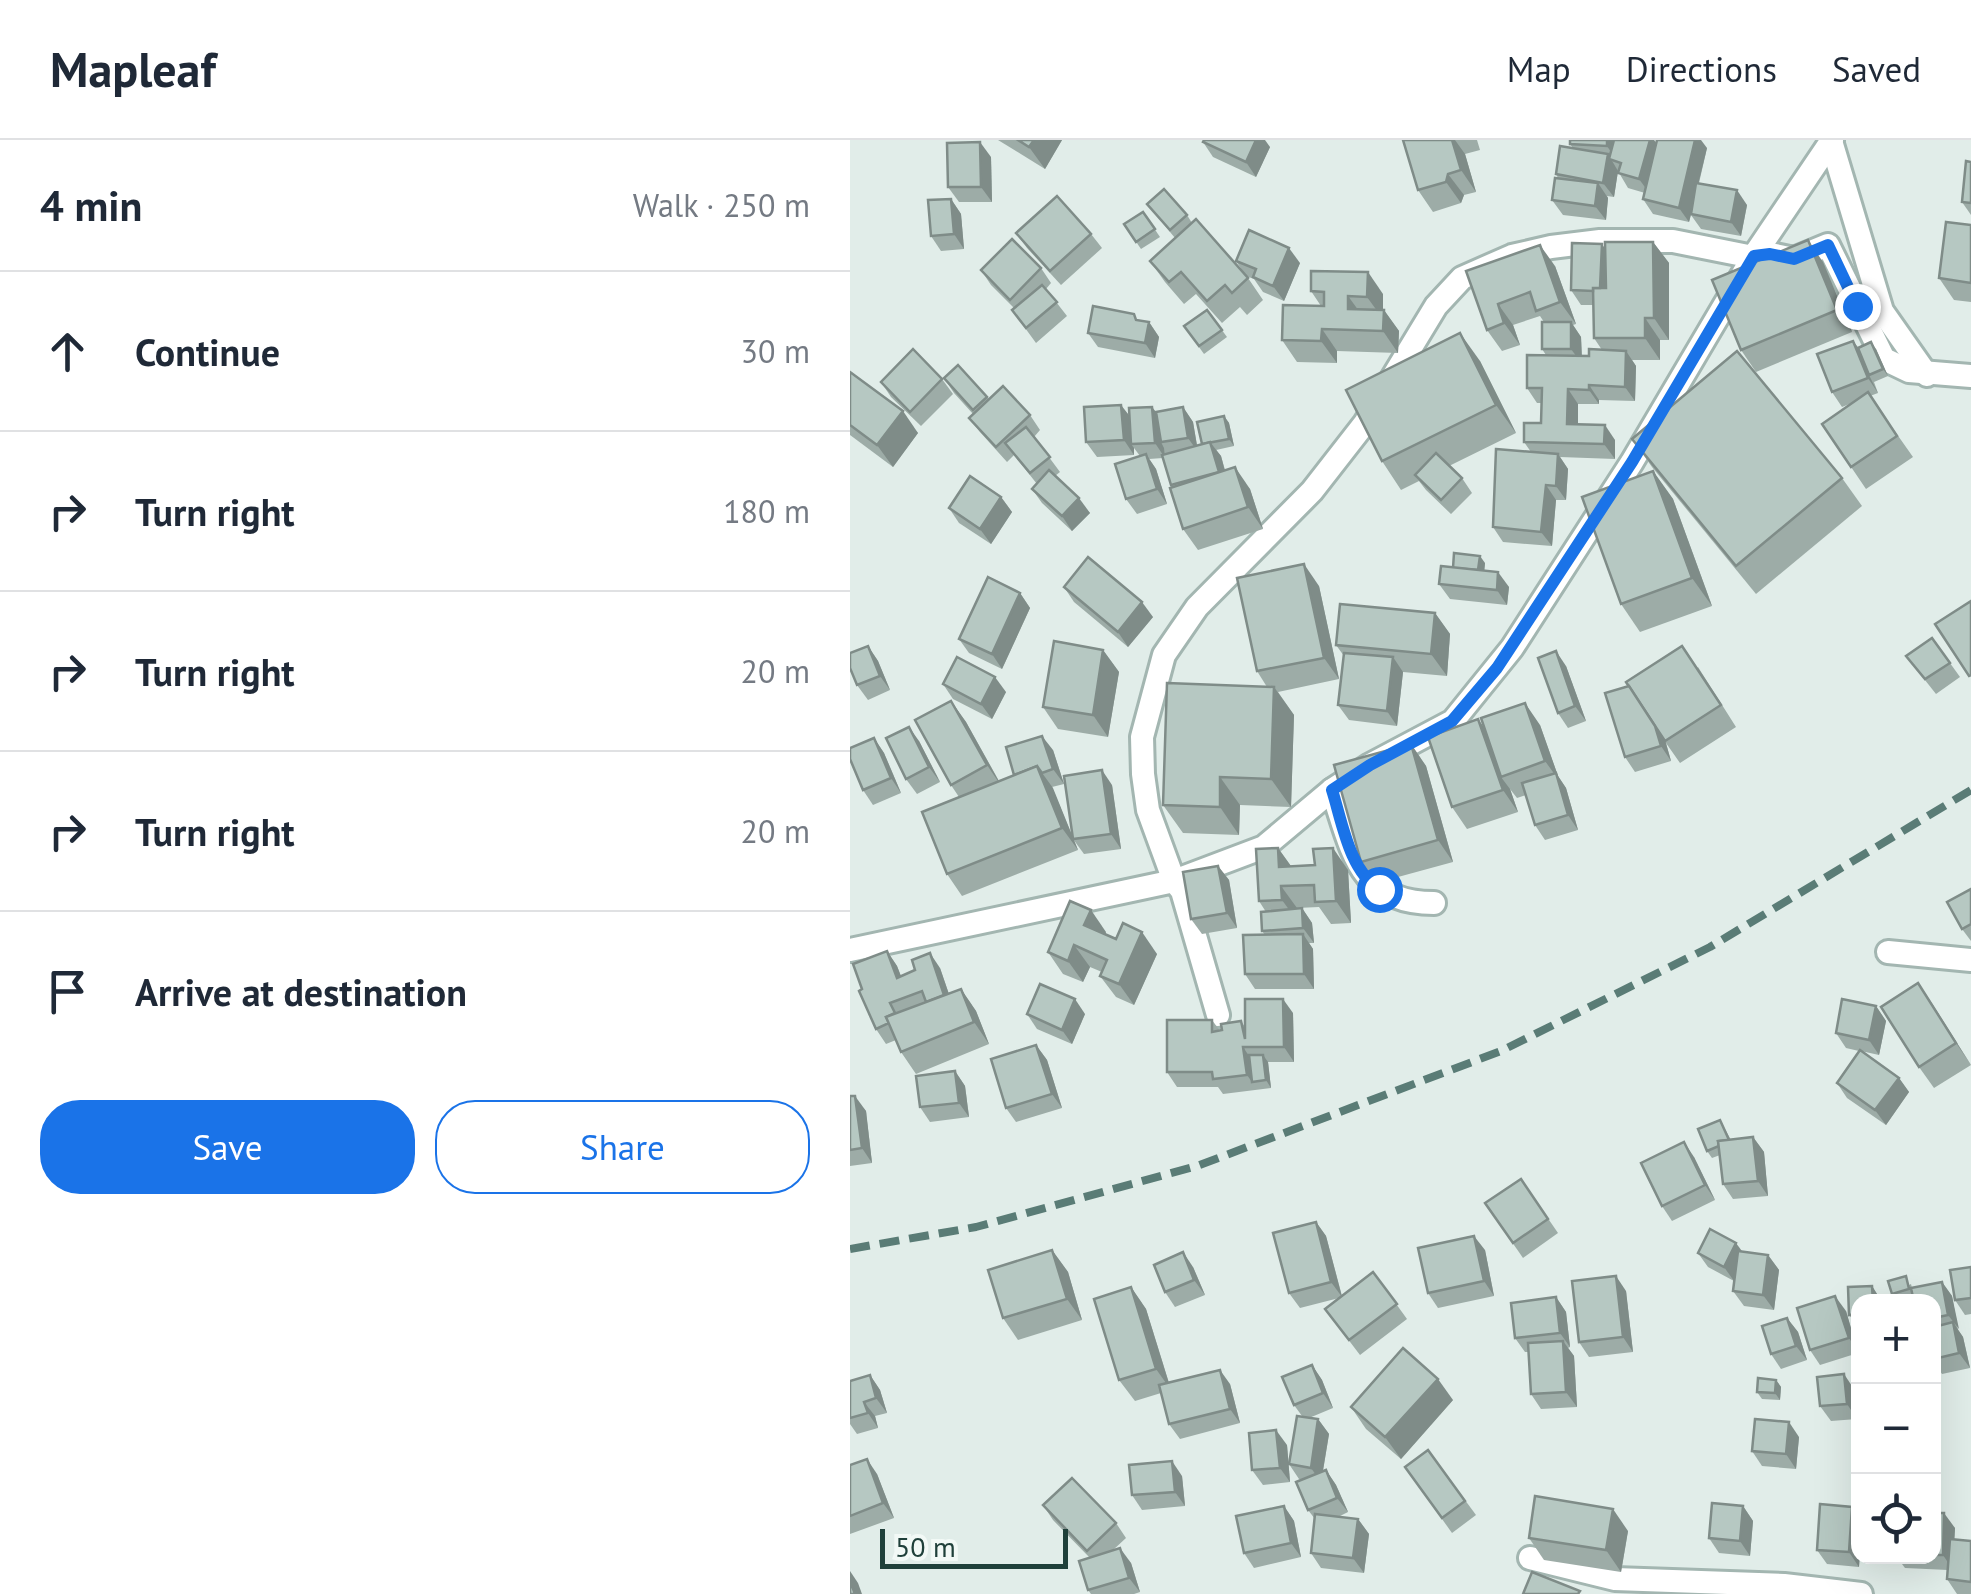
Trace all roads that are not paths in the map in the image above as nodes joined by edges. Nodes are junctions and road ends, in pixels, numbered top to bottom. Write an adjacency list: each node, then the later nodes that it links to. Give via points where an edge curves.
1 (1831, 140): 2 (street); 3 (street, via 1882,311)
2 (1754, 256): 3 (street, via 1794,259 1828,245 1884,359); 5 (street, via 1632,462 1497,668 1452,721); 6 (street, via 1672,240 1551,248 1462,278 1436,306 1365,423 1312,491 1197,607 1164,655 1142,736 1143,774 1148,810)
3 (1927, 375): 4 (street)
4 (1971, 376)
5 (1332, 790): 6 (street, via 1264,847); 7 (street, via 1370,884 1396,897)
6 (1174, 882): 8 (street); 11 (street)
7 (1434, 903)
8 (850, 950)
9 (1888, 952): 10 (street)
10 (1971, 960)
11 (1218, 1015)
12 (1530, 1558): 13 (street, via 1615,1579)
13 (1861, 1594)

